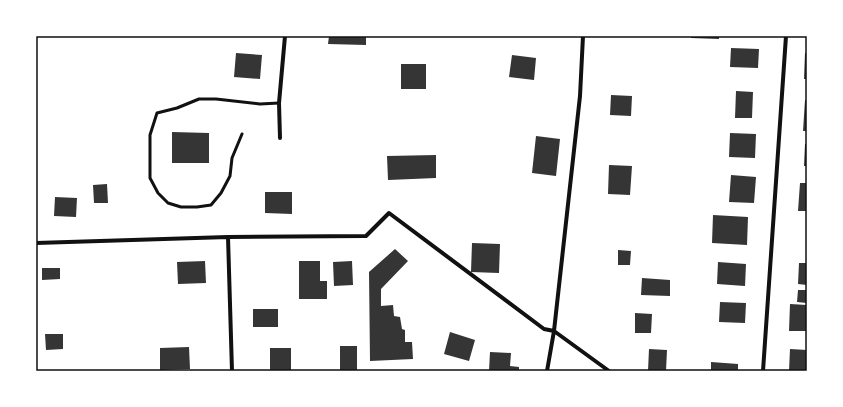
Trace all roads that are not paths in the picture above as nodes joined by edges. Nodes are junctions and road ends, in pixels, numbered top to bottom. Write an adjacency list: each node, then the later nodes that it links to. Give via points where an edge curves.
1 (285, 36): 4 (street)
2 (583, 36): 9 (street, via 580,96)
3 (786, 36): 13 (street)
4 (279, 103): 5 (lane, via 200,99 157,113 150,135 150,178 158,193 168,204 181,207 211,205 230,176 232,158); 6 (street)
5 (242, 134)
6 (280, 138)
7 (228, 237): 8 (street); 9 (street, via 366,236 389,213 544,329); 10 (street)
8 (36, 243)
9 (554, 331): 11 (street); 12 (street)
10 (232, 371)
11 (547, 371)
12 (608, 371)
13 (762, 371)

